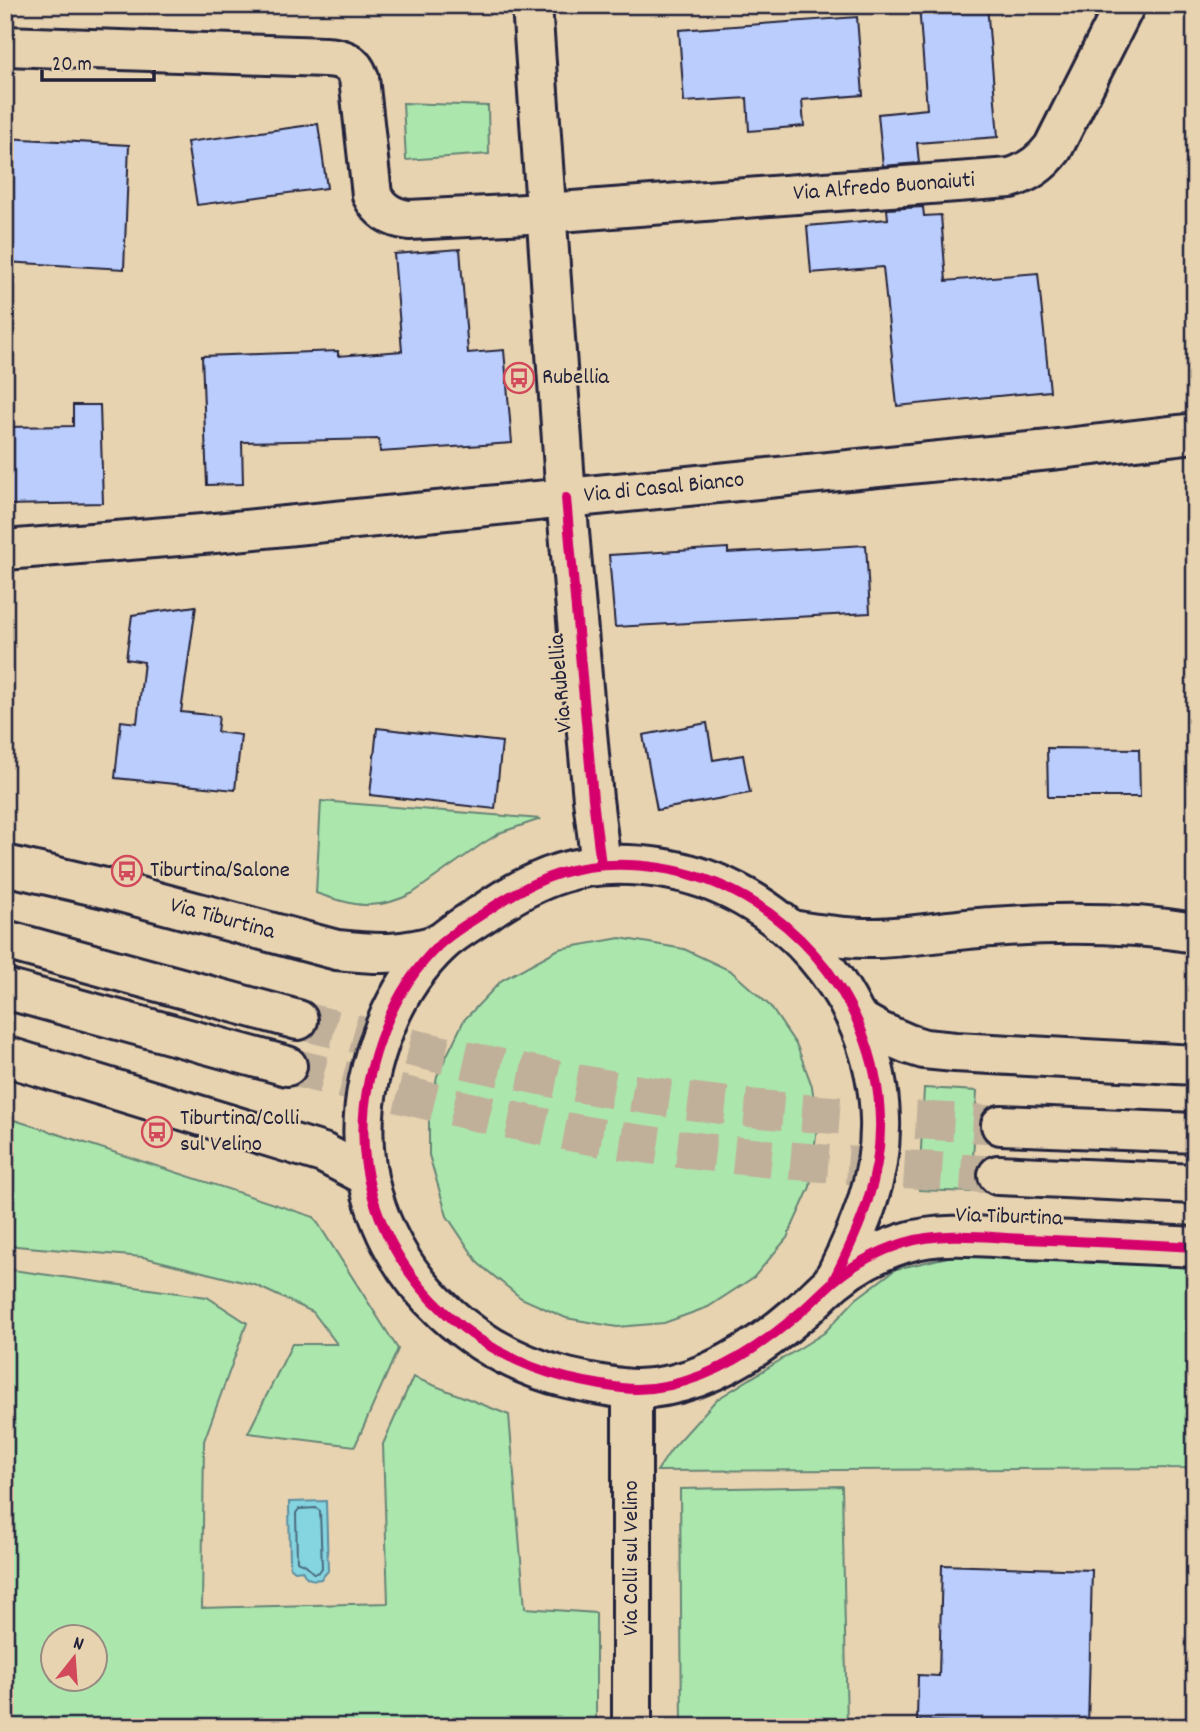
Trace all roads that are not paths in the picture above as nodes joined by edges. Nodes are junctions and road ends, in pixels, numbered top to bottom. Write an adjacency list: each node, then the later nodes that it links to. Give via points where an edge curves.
1 (532, 5): 4 (street, Via Rubellia)
2 (1125, 5): 4 (street, Via Alfredo Buonaiuti, via 1053,148 1020,175)
3 (5, 46): 4 (street, Via Alfredo Buonaiuti, via 333,57 351,63 359,78 370,187 381,209 409,220)
4 (546, 213): 6 (street, Via Rubellia)
5 (1195, 433): 6 (street, Via di Casal Bianco)
6 (566, 498): 7 (street, Via di Casal Bianco); 9 (street, Via Rubellia)
7 (5, 550)
8 (5, 864): 13 (street, Via Tiburtina, via 337,950 394,954)
9 (601, 865): 10 (street, Via Tiburtina, via 635,864 693,875 750,900); 13 (street, Via Tiburtina, via 536,882)
10 (790, 930): 11 (street, Via Tiburtina, via 878,938 1073,923); 15 (street, Via Tiburtina, via 823,963)
11 (1195, 933)
12 (5, 940): 16 (street)
13 (441, 943): 23 (street, Via Tiburtina, via 409,980 376,1050 365,1093)
14 (5, 989): 19 (street)
15 (857, 1019): 18 (street, via 924,1049); 26 (street, Via Tiburtina, via 876,1083 880,1142 867,1206)
16 (298, 1020)
17 (5, 1056): 23 (street, via 323,1153)
18 (1195, 1065)
19 (287, 1066)
20 (1001, 1125): 21 (street)
21 (1195, 1133)
22 (998, 1175): 24 (street, Via Tiburtina)
23 (366, 1176): 27 (street, Via Tiburtina, via 378,1217 399,1258 454,1323 528,1364 565,1377)
24 (1195, 1184)
25 (1195, 1247): 26 (street, Via Tiburtina, via 939,1237 880,1252)
26 (833, 1281): 27 (street, Via Tiburtina, via 803,1311 736,1361 695,1377)
27 (632, 1390): 28 (street, Via Colli sul Velino)
28 (632, 1727)

